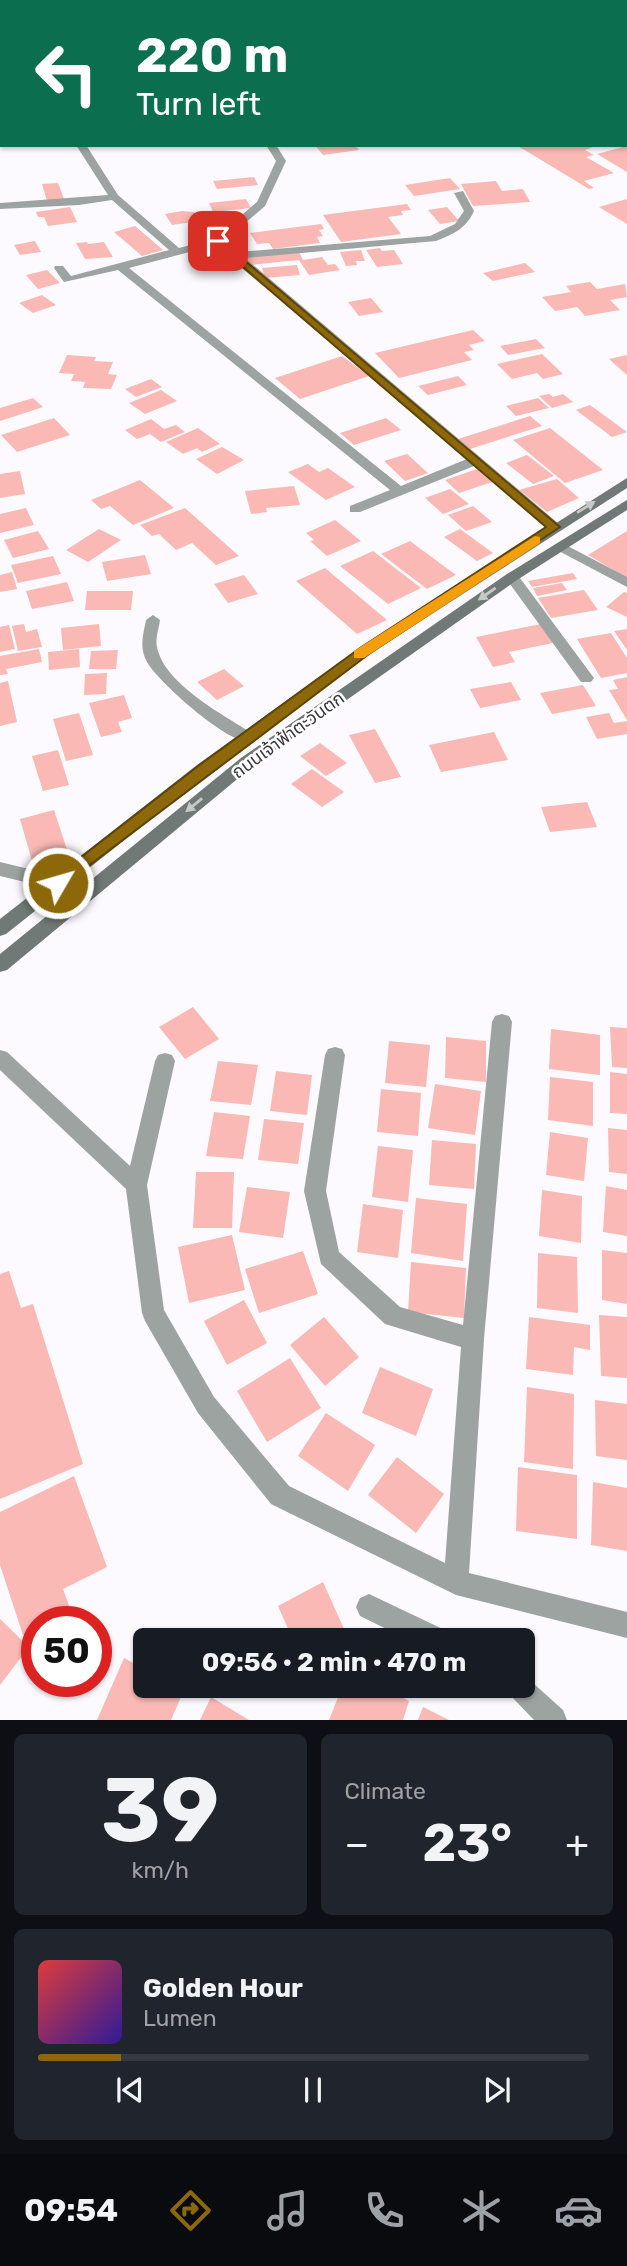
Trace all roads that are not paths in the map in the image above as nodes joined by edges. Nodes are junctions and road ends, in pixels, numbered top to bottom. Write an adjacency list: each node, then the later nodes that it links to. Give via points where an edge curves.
1 (82, 147): 4 (street)
2 (272, 147): 6 (street, via 281,161 261,204)
3 (459, 192): 8 (street, via 469,211 467,218 458,228 432,239)
4 (114, 197): 5 (street); 7 (street)
5 (0, 206)
6 (218, 241): 7 (street); 8 (street)
7 (176, 251): 9 (street)
8 (234, 256): 11 (street)
9 (120, 266): 10 (street, via 68,280); 13 (street)
10 (59, 268)
11 (476, 460): 13 (street); 16 (street)
12 (627, 482): 16 (main road, ถนนเจ้าฟ้าตะวันตก, one-way to 12)
13 (400, 491): 15 (street)
14 (627, 503): 17 (main road, ถนนเจ้าฟ้าตะวันตก)
15 (355, 509)
16 (554, 527): 22 (main road, ถนนเจ้าฟ้าตะวันตก, via 365,651)
17 (561, 546): 18 (main road, ถนนเจ้าฟ้าตะวันตก); 19 (street)
18 (512, 577): 21 (street); 26 (main road, ถนนเจ้าฟ้าตะวันตก, one-way to 26, via 247,762)
19 (627, 583)
20 (153, 620): 22 (street, via 149,645 157,665 176,688)
21 (586, 678)
22 (247, 738): 24 (main road, ถนนเจ้าฟ้าตะวันตก)
23 (0, 869): 24 (street)
24 (58, 883): 25 (main road, ถนนเจ้าฟ้าตะวันตก)
25 (0, 929)
26 (0, 965)
27 (502, 1022): 32 (street)
28 (335, 1055): 32 (street, via 315,1191 329,1257 393,1316)
29 (0, 1058): 31 (street)
30 (165, 1061): 31 (street)
31 (136, 1185): 33 (street, via 153,1312 206,1405 280,1494)
32 (473, 1339): 33 (street)
33 (456, 1582): 35 (street)
34 (369, 1607): 36 (street)
35 (627, 1625)
36 (413, 1628)
37 (531, 1698): 38 (street)
38 (552, 1720)

